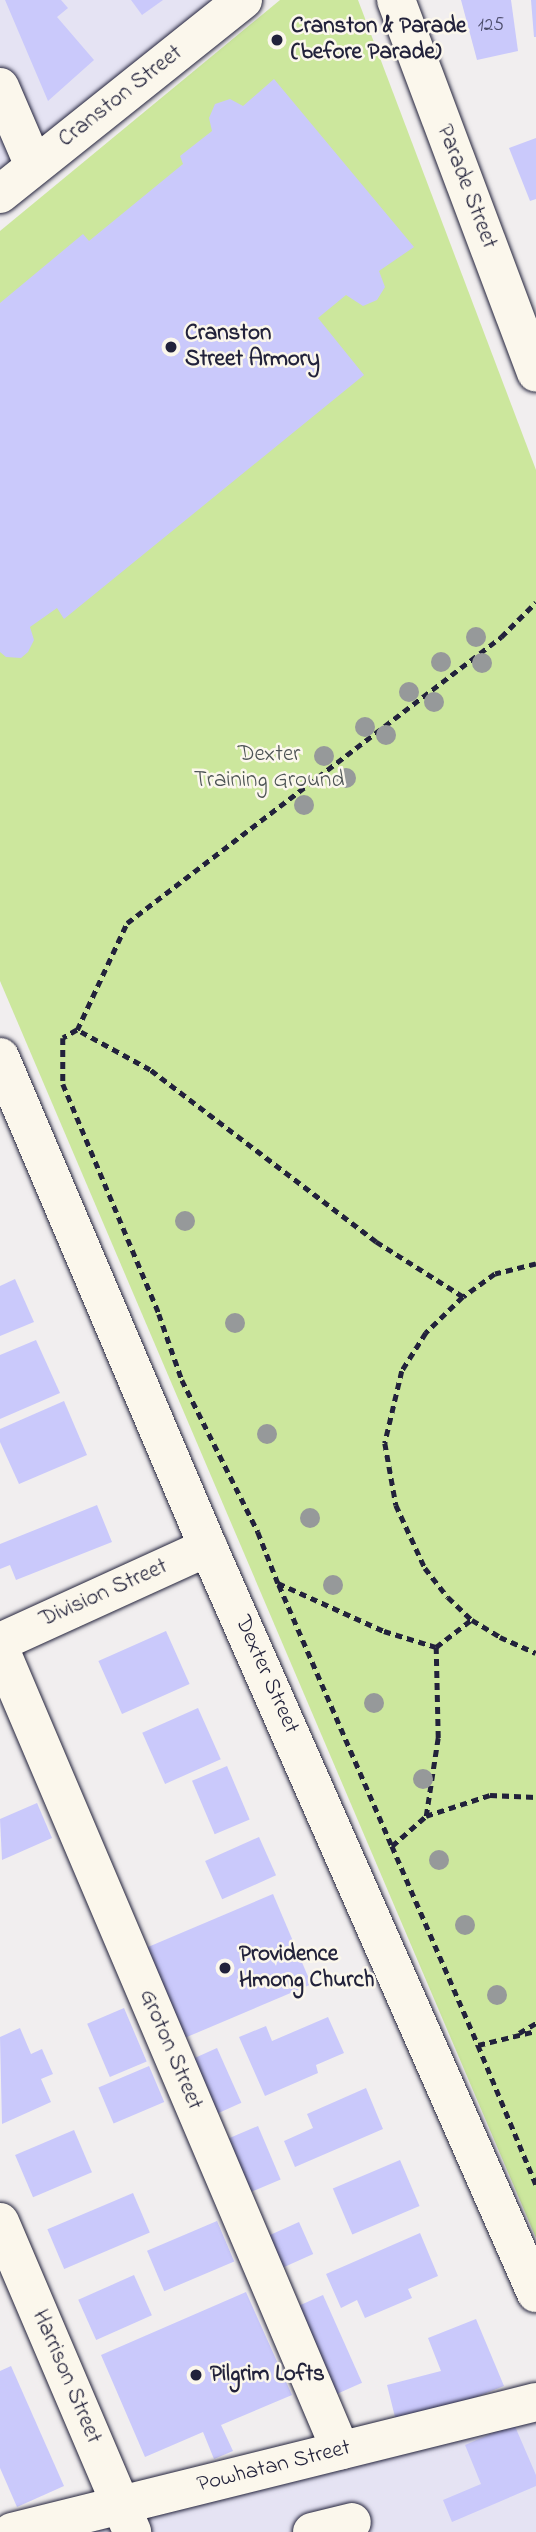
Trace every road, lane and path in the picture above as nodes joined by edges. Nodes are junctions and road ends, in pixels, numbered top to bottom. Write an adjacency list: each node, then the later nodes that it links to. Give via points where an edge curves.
1 (243, 0): 4 (street, Cranston Street)
2 (396, 0): 6 (street, Parade Street)
3 (0, 86): 4 (street)
4 (34, 166): 5 (street, Cranston Street)
5 (0, 194)
6 (536, 373)
7 (536, 602): 8 (path, via 501,637 128,923)
8 (77, 1030): 11 (path, via 150,1070 376,1242); 13 (path, via 63,1038 63,1084 182,1380 258,1532)
9 (0, 1057): 12 (street, Dexter Street)
10 (536, 1264): 11 (path, via 495,1274)
11 (463, 1297): 14 (path, via 426,1333 402,1371 385,1443 396,1505 425,1568)
12 (208, 1547): 15 (street, Division Street); 28 (street, Dexter Street)
13 (278, 1584): 16 (path, via 384,1631); 21 (path)
14 (472, 1619): 16 (path); 18 (path)
15 (0, 1642)
16 (436, 1647): 20 (path, via 438,1738)
17 (0, 1648): 30 (street, Groton Street)
18 (536, 1653)
19 (536, 1797): 20 (path, via 490,1795)
20 (426, 1816): 21 (path)
21 (392, 1846): 25 (path)
22 (536, 2023): 24 (path)
23 (536, 2031): 24 (path)
24 (513, 2036): 25 (path)
25 (478, 2045): 26 (path)
26 (536, 2184)
27 (0, 2222): 31 (street, Harrison Street)
28 (536, 2293)
29 (536, 2402): 30 (street, Powhatan Street)
30 (341, 2451): 31 (street, Powhatan Street)
31 (126, 2518): 33 (street, Powhatan Street)
32 (352, 2522): 34 (street)
33 (12, 2532)
34 (312, 2532)

